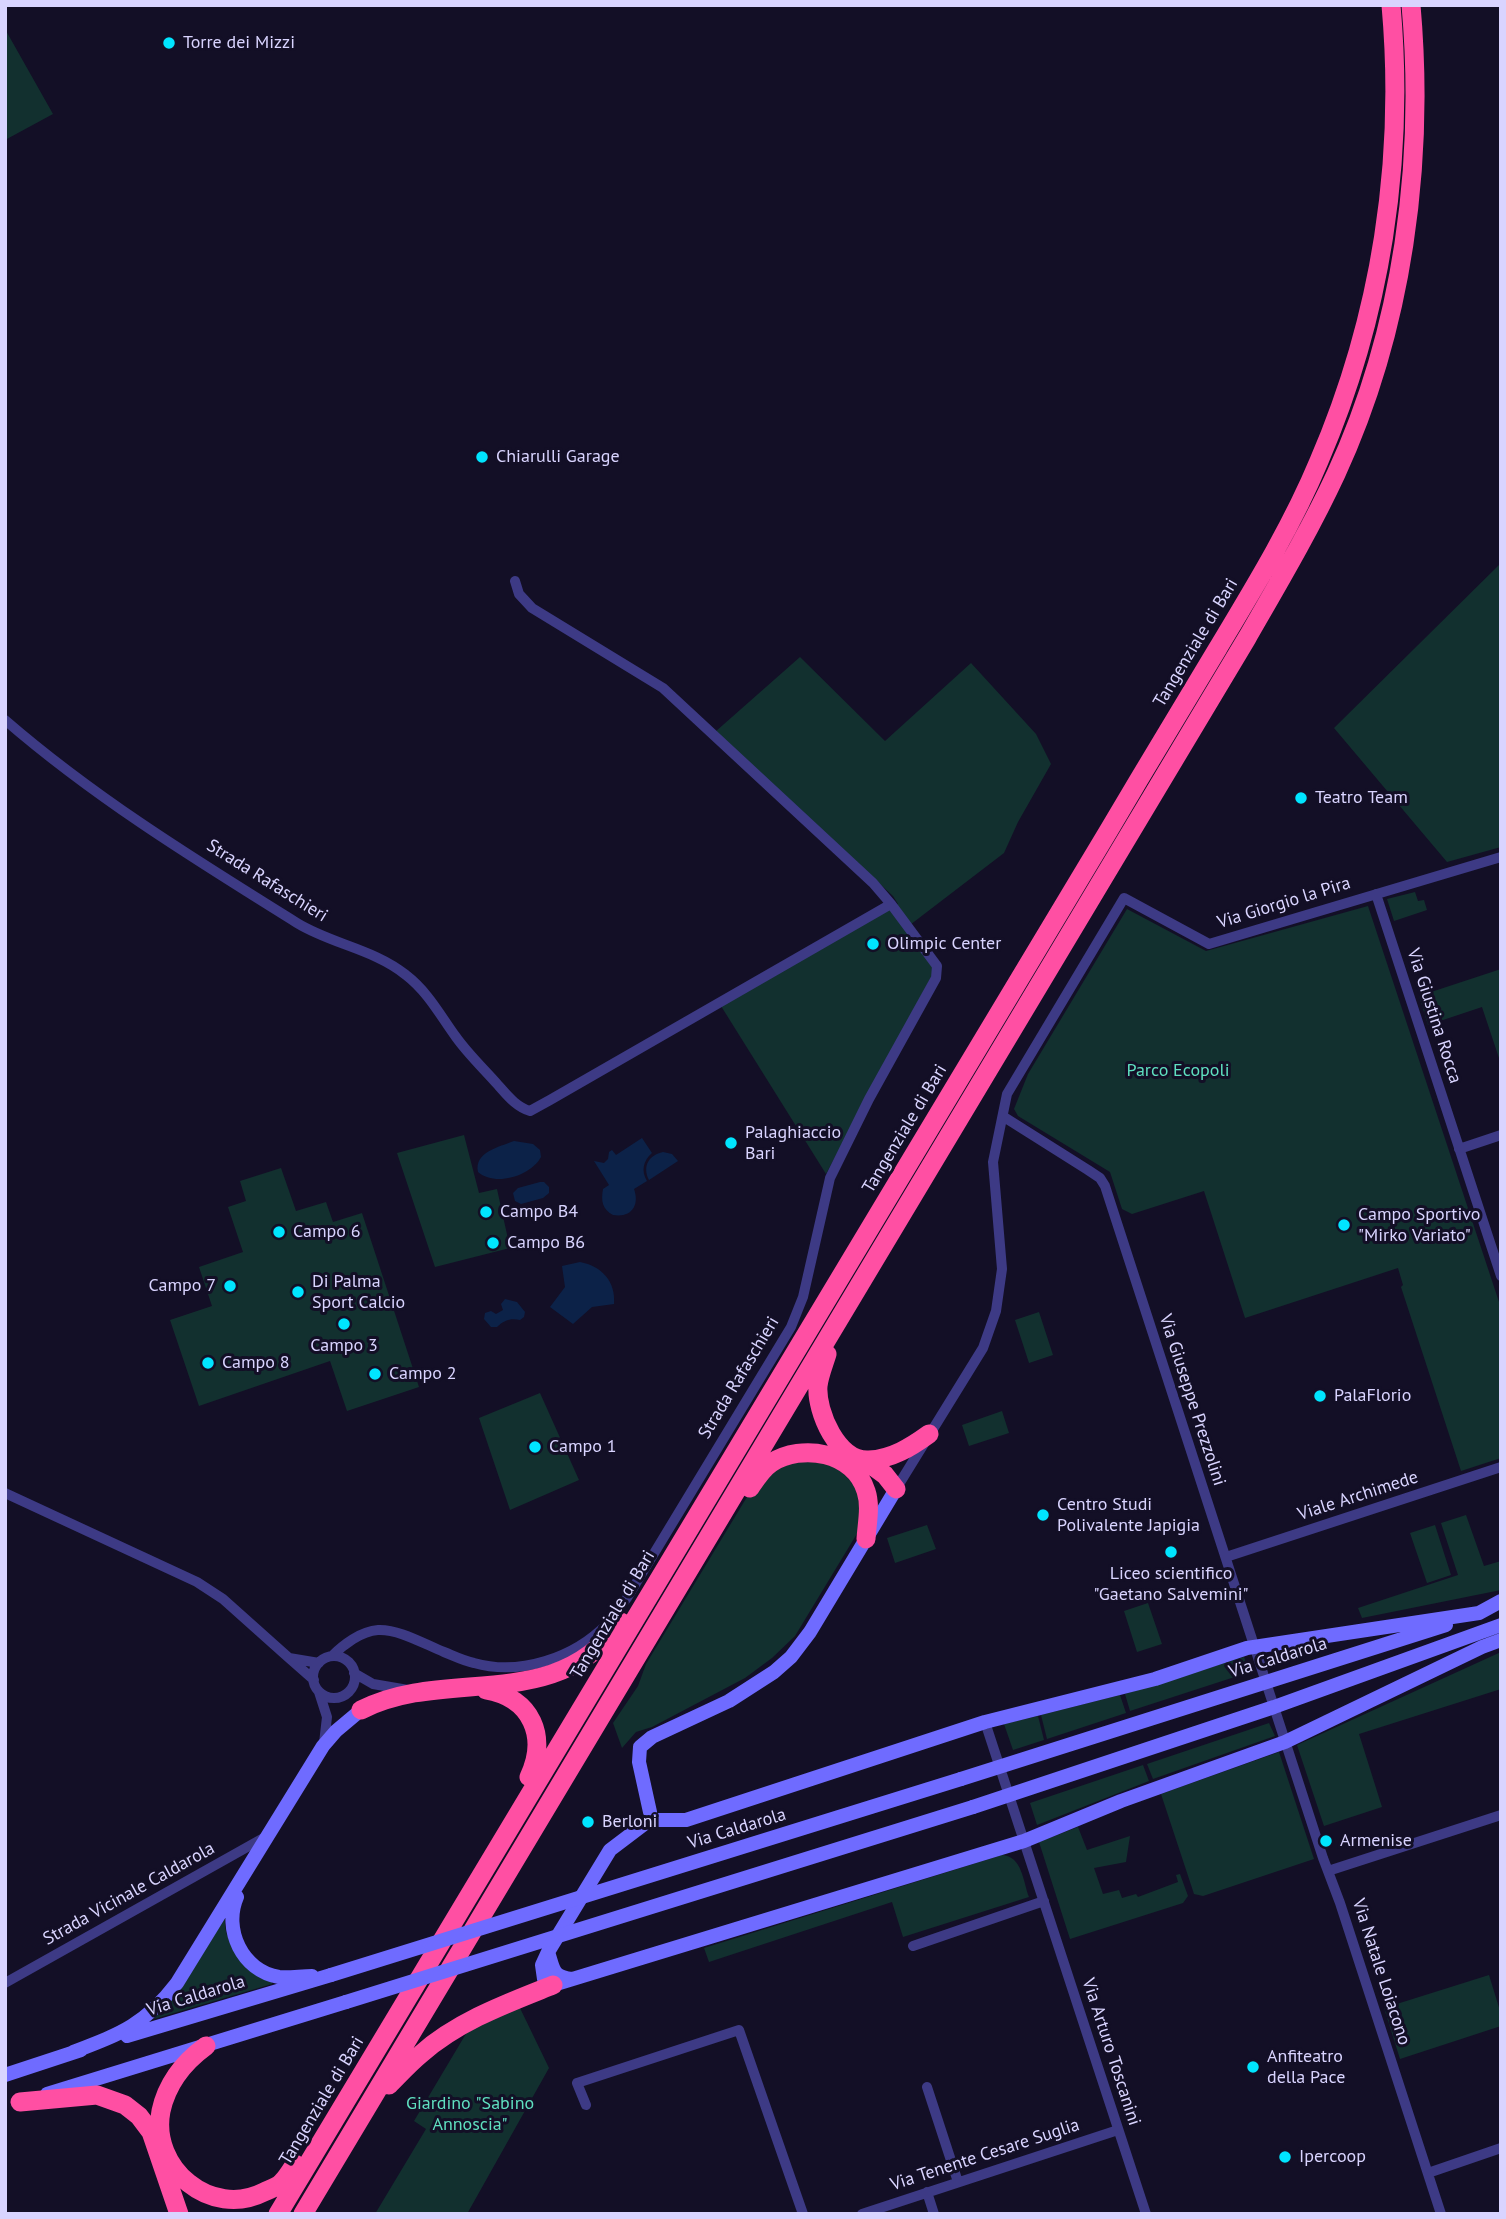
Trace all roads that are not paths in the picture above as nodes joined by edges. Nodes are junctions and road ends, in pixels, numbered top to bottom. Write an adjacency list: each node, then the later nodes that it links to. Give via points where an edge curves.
1 (1391, 5): 20 (highway, Tangenziale di Bari, via 1396,115 1378,274 1350,380 1319,463 1272,556)
2 (1411, 5): 12 (highway, Tangenziale di Bari, via 1417,104 1407,223 1373,375 1337,472 1290,565)
3 (515, 581): 7 (street, Strada Rafaschieri, via 519,594 532,608 642,674 679,702)
4 (5, 720): 7 (street, Strada Rafaschieri, via 149,828 297,923 357,948 407,976 512,1101 530,1111)
5 (1501, 857): 6 (street, Via Giorgio la Pira)
6 (1376, 894): 8 (street, Via Giorgio la Pira, via 1209,944 1124,898 1007,1094); 10 (street, Via Giustina Rocca)
7 (891, 904): 25 (street, Strada Rafaschieri, via 937,966 936,978 830,1178 803,1297 791,1327 627,1598 590,1639 563,1654 521,1667 474,1664 387,1631)
8 (1004, 1117): 13 (street, via 993,1162 1002,1269 996,1311 983,1348); 19 (street, Via Giuseppe Prezzolini, via 1100,1178 1105,1186)
9 (1501, 1135): 10 (street)
10 (1459, 1149): 11 (street, Via Giustina Rocca)
11 (1501, 1276)
12 (835, 1326): 15 (highway, via 818,1384 819,1406 838,1444); 20 (highway, Tangenziale di Bari)
13 (929, 1434): 15 (highway); 16 (street)
14 (1501, 1467): 19 (street, Viale Archimede)
15 (863, 1470): 16 (highway, via 878,1489); 18 (highway, via 869,1511); 20 (highway, via 818,1453 799,1452 770,1464 727,1523)
16 (896, 1489): 18 (street)
17 (5, 1493): 31 (street, via 197,1582)
18 (866, 1539): 48 (street, via 791,1657 747,1690 652,1737 640,1748)
19 (1226, 1557): 27 (street, Via Giuseppe Prezzolini)
20 (681, 1564): 36 (highway, via 636,1601 607,1641 583,1659 550,1676); 51 (highway, Tangenziale di Bari); 67 (highway, Tangenziale di Bari)
21 (1501, 1601): 23 (street, Via Caldarola)
22 (1501, 1611): 23 (street, Via Caldarola)
23 (1479, 1613): 27 (street, Via Caldarola); 35 (street, Via Caldarola)
24 (1501, 1625): 29 (street)
25 (364, 1634): 30 (street); 33 (street, via 355,1648)
26 (1501, 1640): 28 (street)
27 (1256, 1647): 35 (street, Via Giuseppe Prezzolini); 42 (street, Via Caldarola, via 1155,1679)
28 (1482, 1647): 29 (street); 43 (street)
29 (1435, 1650): 40 (street)
30 (332, 1656): 32 (street); 33 (street)
31 (289, 1658): 32 (street); 34 (street)
32 (319, 1663): 34 (street)
33 (352, 1673): 37 (street, via 373,1684); 39 (street, via 350,1689); 41 (street)
34 (314, 1680): 38 (street)
35 (1266, 1681): 40 (street, Via Giuseppe Prezzolini); 45 (street, Via Caldarola)
36 (474, 1688): 37 (highway); 51 (highway, via 493,1691 521,1706 538,1741 537,1760 501,1825)
37 (421, 1691): 41 (highway)
38 (319, 1692): 39 (street); 44 (street, via 327,1717)
39 (340, 1697): 41 (street)
40 (1274, 1707): 43 (street, Via Giuseppe Prezzolini); 46 (street)
41 (361, 1710): 44 (street)
42 (985, 1722): 45 (street, Via Arturo Toscanini); 48 (street, Via Caldarola, via 686,1820)
43 (1285, 1742): 50 (street); 53 (street, Via Natale Loiacono)
44 (323, 1746): 49 (street)
45 (999, 1766): 46 (street, Via Arturo Toscanini); 57 (street, Via Caldarola, bridge)
46 (1008, 1796): 50 (street, Via Arturo Toscanini); 61 (street, bridge)
47 (1501, 1815): 53 (street)
48 (650, 1819): 56 (street, via 610,1850)
49 (270, 1835): 52 (street); 59 (street, Strada Vicinale Caldarola)
50 (1024, 1841): 54 (street, Via Arturo Toscanini); 58 (street)
51 (499, 1843): 65 (highway, Tangenziale di Bari)
52 (250, 1867): 57 (street, via 232,1909 236,1943 246,1959 278,1977); 62 (street, via 164,2000 118,2035)
53 (1328, 1871): 71 (street, Via Natale Loiacono)
54 (1044, 1901): 55 (street); 69 (street, Via Arturo Toscanini)
55 (912, 1946)
56 (548, 1952): 58 (street, via 555,1974); 60 (street, via 542,1965 544,1979)
57 (331, 1975): 62 (street, Via Caldarola)
58 (573, 1979): 60 (street)
59 (5, 1983)
60 (553, 1985): 67 (highway, via 467,2023 423,2052)
61 (206, 2046): 65 (highway, via 180,2070 160,2112 168,2161 196,2190 212,2197 254,2197 281,2183); 66 (street)
62 (73, 2052): 63 (street, Via Caldarola)
63 (5, 2075)
64 (928, 2087): 72 (street)
65 (346, 2101): 75 (highway, Tangenziale di Bari)
66 (13, 2104): 74 (highway, via 97,2095 125,2105 151,2132)
67 (368, 2105): 76 (highway, Tangenziale di Bari)
68 (586, 2105): 77 (street, via 578,2083 739,2030)
69 (1118, 2130): 72 (street, Via Tenente Cesare Suglia); 80 (street, Via Arturo Toscanini)
70 (1501, 2148): 71 (street)
71 (1428, 2173): 81 (street, Via Natale Loiacono)
72 (958, 2182): 73 (street, Via Tenente Cesare Suglia)
73 (927, 2192): 78 (street, Via Tenente Cesare Suglia); 79 (street)
74 (179, 2214)
75 (278, 2214)
76 (303, 2214)
77 (803, 2214)
78 (862, 2214)
79 (934, 2214)
80 (1146, 2214)
81 (1441, 2214)

